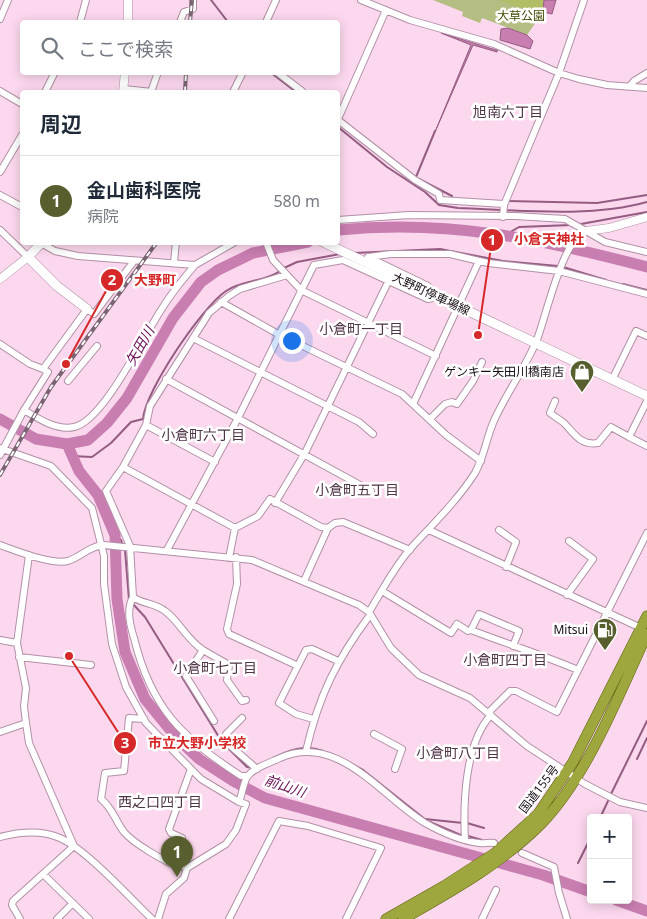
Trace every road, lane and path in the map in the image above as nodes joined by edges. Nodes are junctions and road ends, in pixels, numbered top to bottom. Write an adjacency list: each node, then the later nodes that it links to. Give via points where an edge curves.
1 (8, 0): 9 (street)
2 (86, 0): 10 (street)
3 (128, 0): 11 (street)
4 (194, 0): 12 (street, via 193,9 184,12)
5 (276, 0): 13 (street)
6 (361, 0): 8 (street)
7 (584, 0): 14 (street)
8 (386, 10): 14 (street, via 494,44); 30 (street)
9 (0, 16)
10 (81, 20)
11 (128, 20)
12 (181, 20)
13 (267, 20)
14 (559, 73): 21 (street, via 593,83); 35 (street)
15 (647, 73): 21 (street)
16 (54, 75): 23 (street)
17 (125, 75): 24 (street)
18 (157, 75): 25 (street)
19 (242, 75): 26 (street)
20 (282, 75): 27 (street)
21 (630, 86): 22 (street)
22 (647, 88)
23 (46, 90)
24 (124, 90)
25 (152, 90)
26 (234, 90)
27 (300, 90)
28 (0, 92): 29 (street)
29 (20, 103)
30 (340, 115)
31 (340, 122): 35 (street, via 394,165 439,194 440,200)
32 (20, 138): 33 (street)
33 (0, 172)
34 (0, 195): 36 (street)
35 (504, 205): 37 (street)
36 (20, 206)
37 (503, 215): 39 (street, via 409,215); 41 (street, via 565,219)
38 (647, 217): 41 (street)
39 (340, 220)
40 (0, 230): 49 (street)
41 (586, 231): 48 (street, via 605,242); 54 (street, via 574,239)
42 (40, 245): 49 (main road)
43 (45, 245): 50 (street, via 55,251 78,256)
44 (176, 245): 52 (street)
45 (230, 245): 53 (street)
46 (267, 245): 55 (street, via 270,255)
47 (330, 245): 60 (main road, 大野町停車場線)
48 (647, 252)
49 (28, 257): 56 (street); 63 (main road, via 57,286)
50 (134, 261): 52 (street); 63 (street, via 94,314)
51 (479, 261): 54 (street); 60 (street, via 450,254 368,257 428,286); 62 (street)
52 (174, 262): 53 (street)
53 (195, 264): 84 (street, via 164,304 109,397 86,420 74,428 48,423)
54 (560, 270): 59 (street); 69 (street)
55 (287, 275): 58 (street); 61 (street, via 240,289)
56 (0, 279)
57 (389, 280): 58 (street, via 343,260 314,265); 60 (street, via 428,299); 64 (street)
58 (301, 290): 64 (street); 65 (street)
59 (647, 294)
60 (438, 298): 62 (main road, 大野町停車場線)
61 (222, 302): 65 (street); 67 (street, via 209,313)
62 (458, 307): 69 (main road, 大野町停車場線); 71 (street)
63 (87, 309): 74 (street)
64 (369, 323): 71 (street); 73 (street)
65 (278, 334): 73 (street); 75 (street)
66 (647, 336): 77 (street, via 636,331)
67 (193, 338): 75 (street); 76 (street)
68 (0, 344): 74 (street)
69 (535, 344): 77 (main road, 大野町停車場線); 93 (street, via 493,424)
70 (97, 346): 78 (street)
71 (436, 356): 82 (street)
72 (482, 362): 86 (street, via 457,404 445,404)
73 (347, 367): 82 (street, via 402,394); 83 (street)
74 (43, 369): 84 (street, via 48,372)
75 (260, 372): 83 (street); 85 (street)
76 (166, 379): 85 (street); 87 (street, via 150,406)
77 (612, 380): 79 (main road, 大野町停車場線)
78 (68, 381)
79 (647, 396)
80 (555, 401): 89 (street, via 550,413 564,423 573,436 592,444 598,443 611,427)
81 (647, 401): 89 (street)
82 (413, 404): 86 (street)
83 (326, 406): 88 (street, via 359,422); 92 (street)
84 (24, 410): 91 (street)
85 (238, 418): 92 (street); 94 (street)
86 (430, 419): 93 (street, via 456,444)
87 (146, 425): 94 (street); 95 (street)
88 (373, 434)
89 (629, 437): 90 (street)
90 (647, 446)
91 (1, 451): 106 (street, via 51,466 87,500)
92 (304, 454): 96 (street); 97 (street)
93 (481, 461): 101 (street)
94 (215, 462): 98 (street)
95 (123, 467): 98 (street); 107 (street, via 106,491)
96 (371, 490)
97 (275, 503): 99 (street, via 270,499 258,516); 100 (street)
98 (191, 505): 99 (street); 108 (street)
99 (235, 528): 112 (street)
100 (328, 528): 109 (street, via 343,522); 114 (street)
101 (429, 530): 109 (street); 113 (street)
102 (499, 530): 113 (street, via 516,542)
103 (647, 533): 118 (street)
104 (569, 541): 116 (street, via 593,559)
105 (0, 545): 110 (street)
106 (102, 545): 107 (street); 110 (street, via 66,561); 135 (street, via 112,644 126,687)
107 (128, 546): 108 (street); 117 (street)
108 (167, 550): 112 (street)
109 (410, 550): 115 (street)
110 (29, 555): 124 (street)
111 (236, 557): 112 (street); 114 (street, via 261,563); 130 (street, via 238,584 227,630 229,634)
112 (228, 558)
113 (506, 567): 116 (street)
114 (304, 581): 119 (street, via 358,604)
115 (382, 591): 119 (street); 121 (street, via 451,633 457,624)
116 (567, 595): 118 (street)
117 (133, 597): 126 (street, via 162,609); 146 (street, via 128,610 140,665 150,689 165,711 207,754)
118 (607, 613): 122 (street); 131 (street)
119 (369, 614): 128 (street); 133 (street, via 390,648 411,669 470,698)
120 (647, 616): 122 (highway, 国道155号)
121 (471, 630): 125 (street); 125 (street, via 479,614 519,631)
122 (644, 631): 145 (highway, 国道155号)
123 (0, 640): 124 (street)
124 (17, 644): 127 (street)
125 (513, 646): 131 (street)
126 (203, 650): 132 (street, via 229,665 227,680 242,700); 137 (street, via 186,676)
127 (19, 657): 129 (street); 138 (street, via 26,688)
128 (338, 661): 130 (street, via 309,648); 136 (street)
129 (91, 665)
130 (296, 665): 136 (street, via 279,703 296,714)
131 (578, 670): 133 (street, via 557,712 510,690)
132 (246, 700)
133 (490, 713): 145 (street, via 527,746); 150 (street, via 468,764)
134 (242, 718): 143 (street, via 226,734 226,742)
135 (144, 719): 142 (street); 154 (street, via 129,718 124,771 105,772 101,799 130,838)
136 (314, 719): 141 (street)
137 (214, 721)
138 (26, 723): 139 (street); 151 (street, via 29,743)
139 (0, 732)
140 (374, 734): 144 (street, via 402,749)
141 (306, 751): 143 (street, via 289,754); 150 (street, via 323,754 351,767 416,817)
142 (191, 769): 147 (street, via 201,779); 154 (street, via 168,829 182,838)
143 (257, 769): 146 (street)
144 (395, 769)
145 (572, 774): 148 (street, via 613,799); 152 (highway, 国道155号, via 538,814)
146 (247, 778): 147 (street)
147 (240, 800): 156 (street, via 246,804 244,814 226,844)
148 (647, 808)
149 (0, 837): 151 (street, via 37,833 60,838)
150 (465, 840): 152 (street, via 481,844 487,842)
151 (74, 846): 157 (street); 164 (street)
152 (498, 851): 155 (highway, 国道155号)
153 (522, 853): 170 (street, via 552,865)
154 (178, 866): 156 (street)
155 (484, 866): 167 (highway, 国道155号); 168 (highway, 国道155号)
156 (187, 868): 165 (street, via 184,878 166,894)
157 (43, 874): 159 (street); 161 (street, via 13,901)
158 (496, 890): 169 (street)
159 (72, 903): 162 (street); 163 (street)
160 (232, 918): 166 (street, via 279,821 308,826 381,848)
161 (20, 919)
162 (58, 919)
163 (89, 919)
164 (152, 919)
165 (158, 919)
166 (346, 919)
167 (386, 919)
168 (403, 919)
169 (482, 919)
170 (567, 919)

